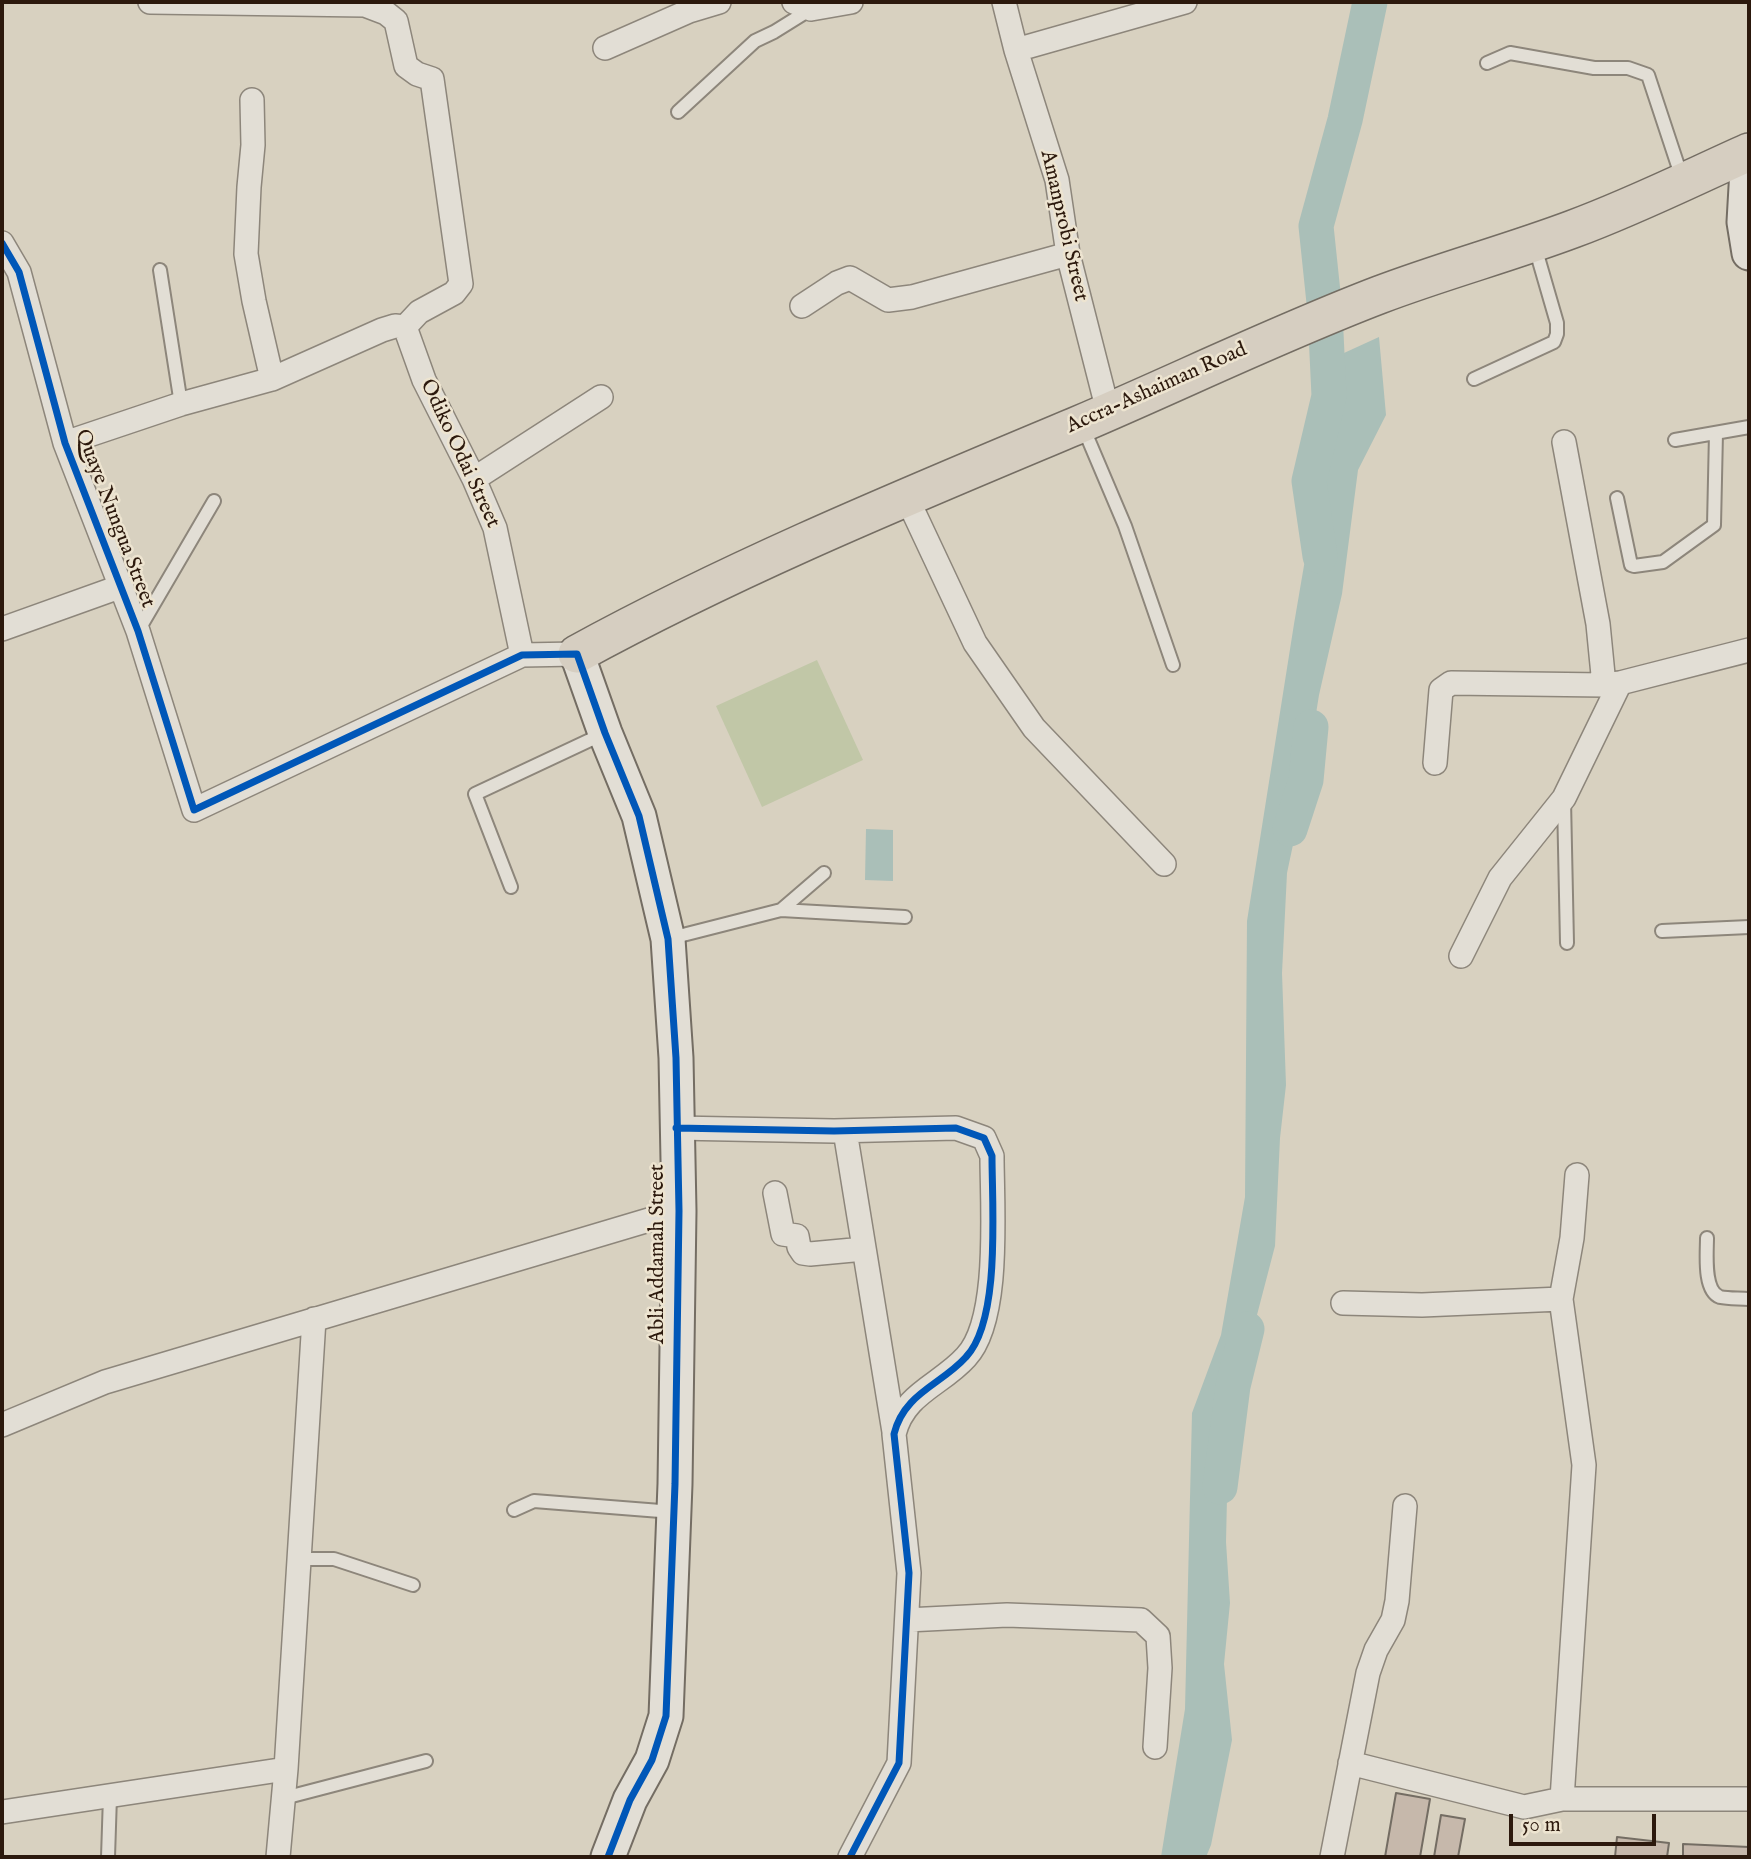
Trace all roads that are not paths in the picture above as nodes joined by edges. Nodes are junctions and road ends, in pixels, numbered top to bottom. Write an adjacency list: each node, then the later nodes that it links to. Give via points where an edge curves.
1 (150, 2): 20 (street, via 365,5 396,21 406,66 432,79 461,284)
2 (719, 2): 7 (street)
3 (851, 2): 6 (street)
4 (1004, 2): 8 (street, Amanprobi Street)
5 (1185, 2): 8 (street)
6 (803, 5): 11 (lane, via 774,32 755,41)
7 (605, 48)
8 (1016, 50): 17 (street, Amanprobi Street, via 1056,180)
9 (1487, 63): 13 (lane, via 1510,53 1594,68 1628,68 1648,75)
10 (252, 100): 21 (street, via 246,254)
11 (678, 112)
12 (1749, 152): 13 (main road, Accra-Ashaiman Road); 16 (street, via 1744,222)
13 (1684, 181): 15 (main road, Accra-Ashaiman Road)
14 (2, 243): 30 (street, Quaye Nungua Street, via 19,272)
15 (1534, 243): 22 (lane, via 1557,334 1553,342); 25 (main road, Accra-Ashaiman Road, via 1291,330)
16 (1749, 253)
17 (1068, 254): 19 (street, via 888,300 850,278); 25 (street, Amanprobi Street)
18 (160, 270): 24 (lane)
19 (802, 306)
20 (405, 327): 21 (street, via 382,330); 31 (street, Odiko Odai Street, via 424,380)
21 (272, 379): 24 (street)
22 (1474, 379)
23 (601, 397): 31 (street)
24 (181, 404): 30 (street)
25 (1095, 417): 32 (main road, Accra-Ashaiman Road); 41 (lane, via 1125,526)
26 (1749, 427): 27 (lane)
27 (1716, 433): 28 (lane); 33 (lane, via 1714,525 1663,562 1631,565)
28 (1675, 440)
29 (1564, 442): 42 (street)
30 (65, 443): 35 (street, Quaye Nungua Street)
31 (474, 479): 40 (street, Odiko Odai Street, via 495,528)
32 (906, 496): 39 (main road, Accra-Ashaiman Road, via 697,590); 46 (street, via 975,643 1027,717)
33 (1617, 498)
34 (214, 501): 37 (lane)
35 (122, 586): 36 (street); 37 (street, Quaye Nungua Street)
36 (2, 629)
37 (138, 631): 40 (street, Quaye Nungua Street, via 194,810)
38 (1749, 650): 42 (street)
39 (576, 654): 40 (street); 43 (street, Abli Addamah Street)
40 (522, 655)
41 (1173, 665)
42 (1612, 684): 44 (street, via 1451,683 1441,690); 45 (street)
43 (605, 733): 48 (lane, via 475,794); 53 (street, Abli Addamah Street, via 639,816)
44 (1435, 763)
45 (1564, 798): 54 (lane); 55 (street, via 1500,878)
46 (1164, 864)
47 (824, 873): 49 (lane)
48 (511, 887)
49 (781, 910): 50 (lane); 53 (lane)
50 (905, 917)
51 (1749, 927): 52 (lane)
52 (1662, 931)
53 (668, 939): 56 (street, Abli Addamah Street)
54 (1567, 943)
55 (1461, 956)
56 (676, 1128): 57 (street); 60 (street, Abli Addamah Street)
57 (845, 1131): 62 (street); 68 (street, via 956,1128 984,1138 992,1156 990,1294 983,1328 967,1356 907,1405)
58 (1577, 1175): 64 (street)
59 (775, 1193): 62 (street, via 783,1234 797,1236 803,1253)
60 (679, 1211): 66 (street); 71 (street, Abli Addamah Street)
61 (1707, 1238): 63 (lane, via 1709,1284 1714,1293)
62 (864, 1249): 68 (street)
63 (1749, 1298)
64 (1561, 1299): 65 (street); 81 (street, via 1584,1465)
65 (1343, 1303)
66 (314, 1319): 67 (street, via 105,1382); 72 (street)
67 (2, 1425)
68 (894, 1434): 74 (street, via 909,1573)
69 (1405, 1506): 77 (street, via 1393,1620 1368,1673)
70 (514, 1510): 71 (lane, via 534,1500)
71 (674, 1511): 86 (street, Abli Addamah Street, via 666,1716 652,1760 630,1800)
72 (299, 1559): 73 (lane, via 334,1559); 78 (street)
73 (412, 1585)
74 (907, 1620): 75 (street, via 1007,1615 1141,1620 1158,1636); 87 (street, via 900,1763)
75 (1155, 1747)
76 (426, 1761): 80 (lane)
77 (1350, 1763): 81 (street, via 1524,1807); 88 (street)
78 (286, 1769): 79 (street); 80 (street)
79 (110, 1796): 83 (street); 84 (lane)
80 (284, 1798): 85 (street)
81 (1562, 1799): 82 (street)
82 (1749, 1799)
83 (2, 1812)
84 (108, 1857)
85 (278, 1857)
86 (608, 1857)
87 (850, 1857)
88 (1332, 1857)

